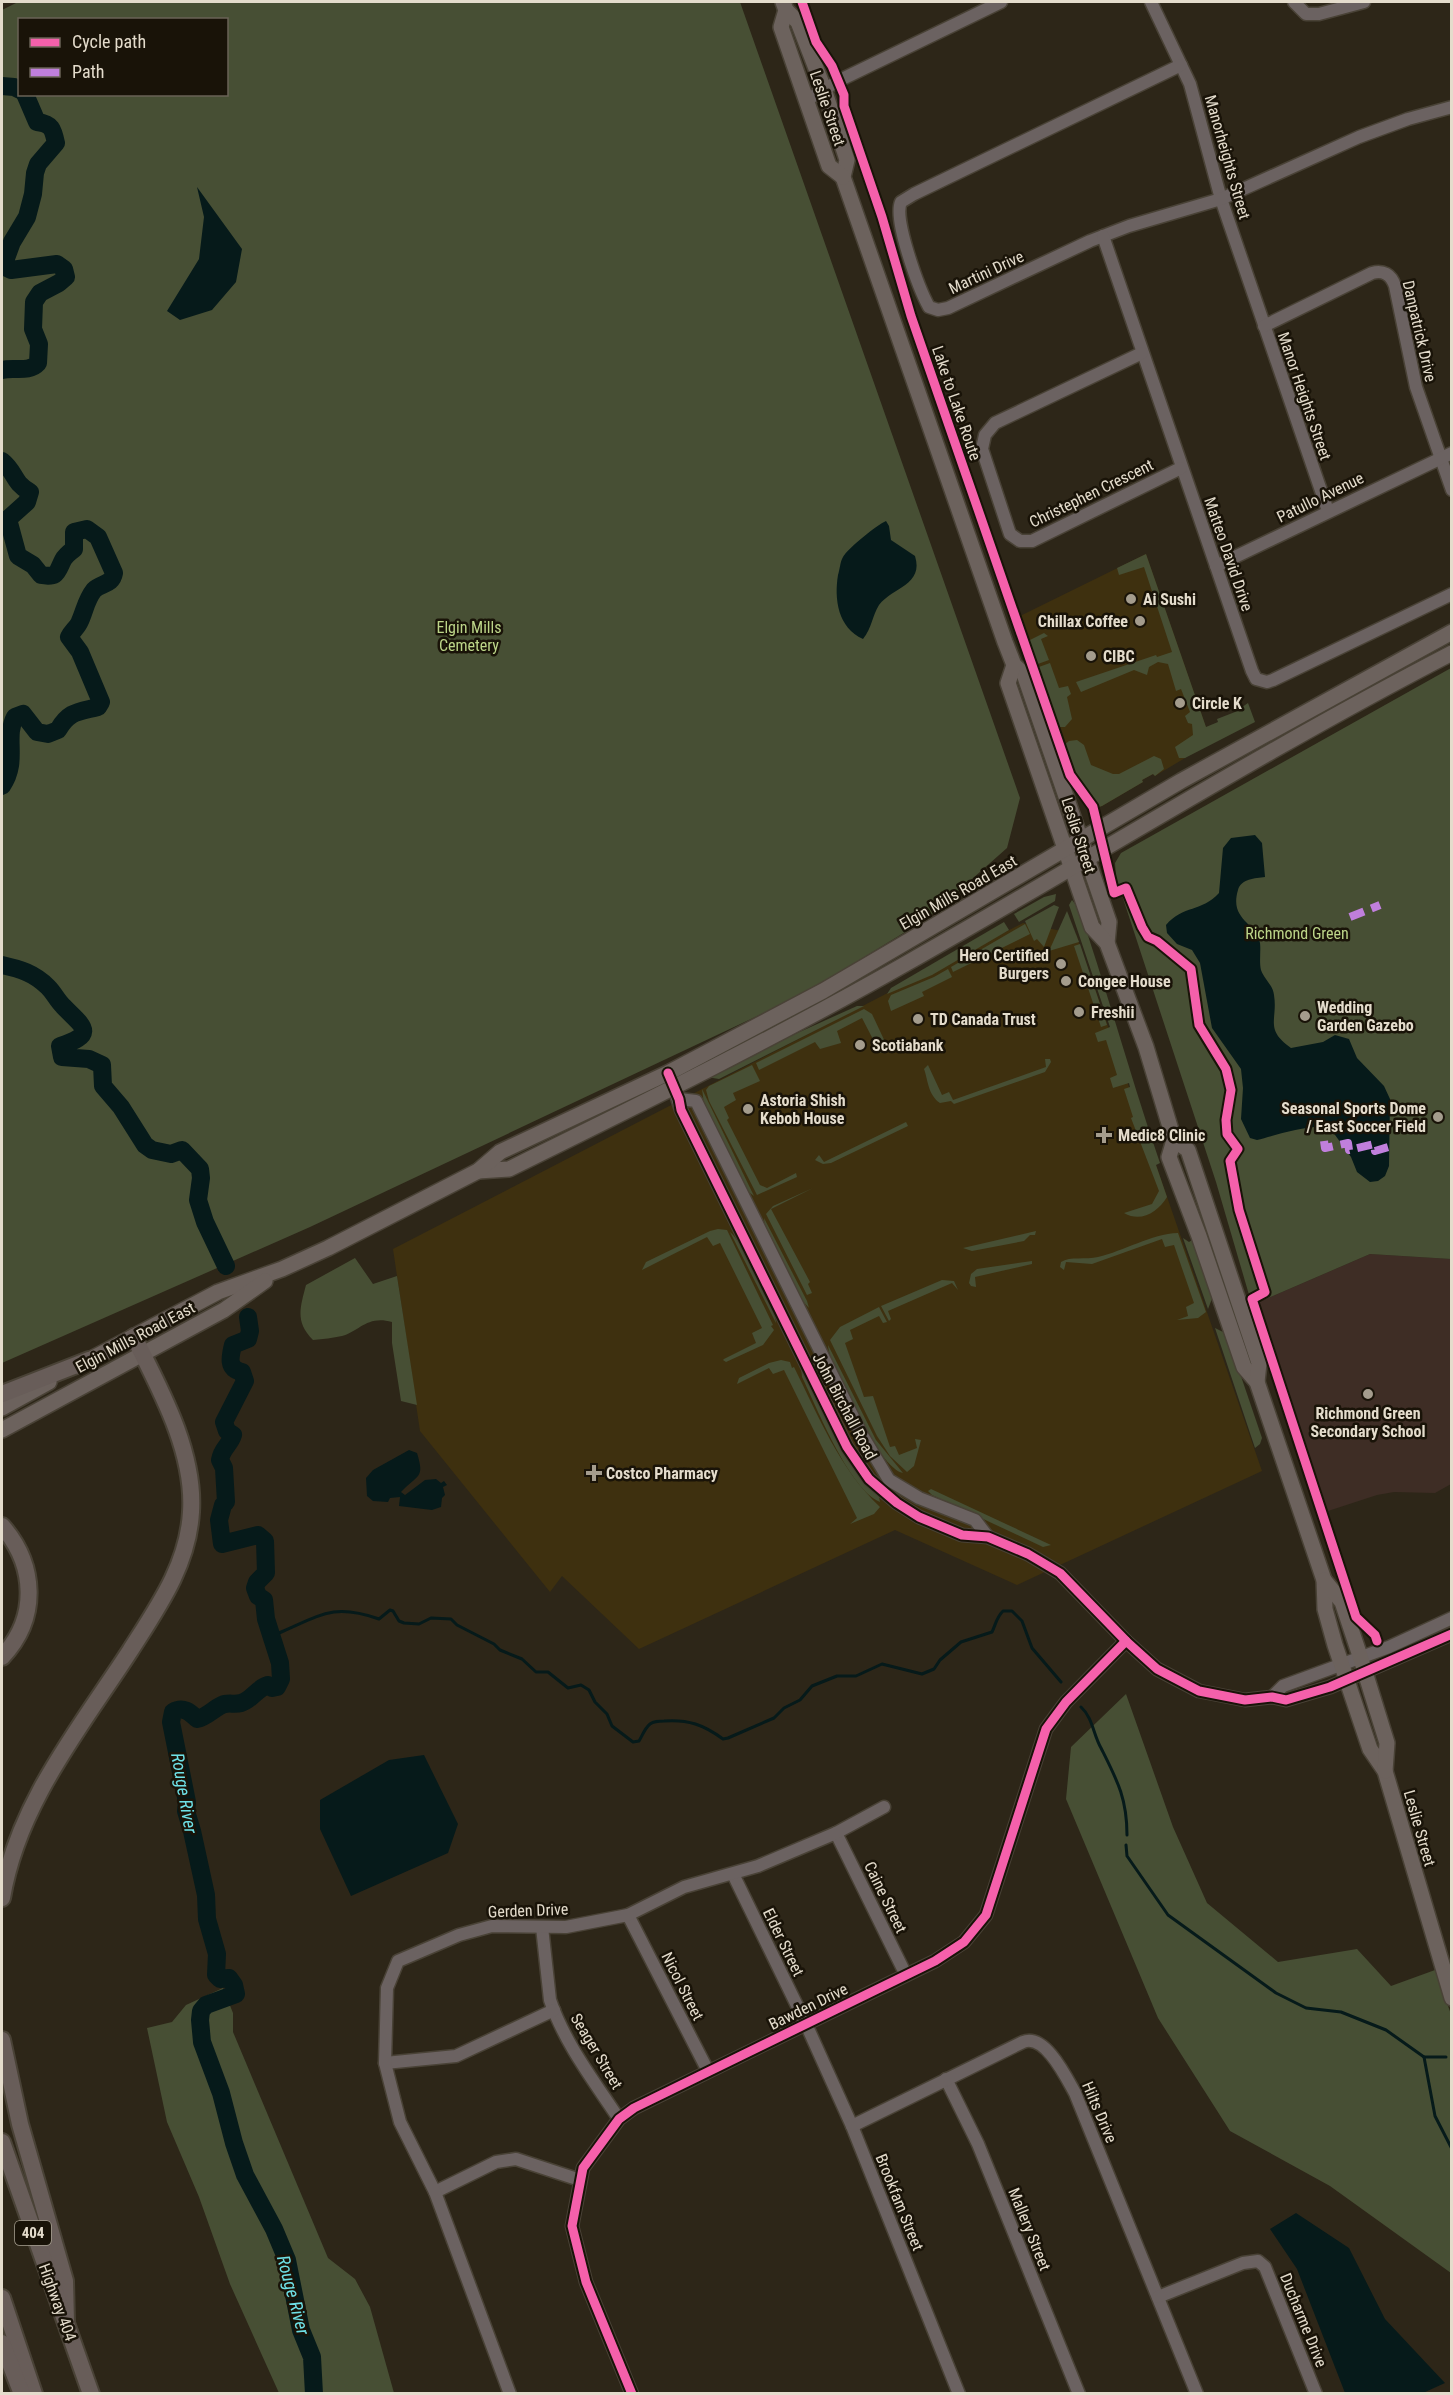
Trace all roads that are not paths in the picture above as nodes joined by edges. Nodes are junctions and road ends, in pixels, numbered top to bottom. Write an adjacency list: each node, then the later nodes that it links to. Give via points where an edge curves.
1 (1001, 2): 7 (street)
2 (1151, 2): 6 (street, Manorheights Street)
3 (1294, 2): 4 (street, via 1306,14)
4 (1364, 2)
5 (785, 6): 7 (main road, Leslie Street, via 798,22); 8 (main road, Leslie Street, via 781,27)
6 (1181, 65): 11 (street, Manorheights Street, via 1190,84); 12 (street, Martini Drive, via 914,194 901,202 898,209 908,253 927,304 935,310 948,308)
7 (824, 89): 8 (street); 10 (main road, Leslie Street, via 847,160)
8 (807, 100): 10 (main road, Leslie Street, via 829,166)
9 (1452, 107): 11 (street, Martini Drive, via 1359,137)
10 (843, 177): 24 (main road, Leslie Street)
11 (1221, 199): 12 (street, Martini Drive); 13 (street, Manorheights Street)
12 (1103, 236): 14 (street, Matteo David Drive)
13 (1264, 326): 16 (street, Danpatrick Drive, via 1372,273 1389,276 1395,285 1416,387); 19 (street, Manor Heights Street)
14 (1142, 353): 17 (street, Matteo David Drive); 17 (street, Christephen Crescent, via 995,423 985,435 982,449 1010,534 1020,541 1032,541)
15 (1452, 453): 16 (street, Patullo Avenue)
16 (1440, 459): 18 (street); 19 (street, Patullo Avenue)
17 (1182, 468): 20 (street, Matteo David Drive)
18 (1452, 490)
19 (1328, 511): 20 (street, Patullo Avenue)
20 (1216, 566): 21 (street, Matteo David Drive, via 1253,675 1267,682)
21 (1452, 594)
22 (1452, 632): 25 (main road, Elgin Mills Road East, via 1275,727)
23 (1452, 652): 27 (main road, Elgin Mills Road East, via 1287,741)
24 (1014, 665): 25 (main road, Leslie Street, via 1024,674); 26 (main road, Leslie Street, via 1008,683)
25 (1082, 839): 26 (main road, Elgin Mills Road East); 27 (main road, Leslie Street)
26 (1065, 849): 28 (main road, Leslie Street); 30 (main road, Elgin Mills Road East, via 823,991)
27 (1088, 859): 28 (main road, Elgin Mills Road East); 29 (main road, Leslie Street, via 1109,922)
28 (1071, 868): 29 (main road, Leslie Street, via 1092,927); 30 (main road, Elgin Mills Road East, via 888,974)
29 (1107, 943): 40 (main road, Leslie Street, via 1146,1047 1174,1140 1188,1150 1206,1202 1259,1363 1257,1382)
30 (674, 1086): 31 (main road, Elgin Mills Road East, via 500,1152 478,1172); 39 (street, John Birchall Road, via 696,1101 862,1435 889,1480 919,1498 975,1520); 39 (street, John Birchall Road, via 681,1110 835,1424 862,1470 886,1495 919,1517 962,1535)
31 (282, 1269): 32 (main road, Elgin Mills Road East, via 218,1292); 33 (main road, Elgin Mills Road East, via 224,1310)
32 (134, 1337): 33 (highway); 34 (main road, Elgin Mills Road East)
33 (142, 1354): 37 (main road, Elgin Mills Road East); 54 (highway, via 172,1418 184,1455 191,1510 187,1540 163,1600 47,1778 28,1814 14,1849)
34 (90, 1360): 35 (highway); 36 (main road, Elgin Mills Road East)
35 (2, 1394)
36 (2, 1408)
37 (2, 1430)
38 (2, 1526): 45 (highway, via 22,1556 29,1593 23,1626)
39 (988, 1537): 43 (street, John Birchall Road, via 1060,1573)
40 (1324, 1580): 44 (main road, Leslie Street, via 1342,1602); 46 (main road, Leslie Street, via 1325,1609)
41 (1452, 1618): 44 (street, John Birchall Road)
42 (1452, 1634): 47 (street, John Birchall Road)
43 (1126, 1641): 49 (street, John Birchall Road, via 1157,1668 1199,1691 1245,1700); 57 (street, Bawden Drive, via 1066,1702 1046,1729 986,1915 964,1942)
44 (1360, 1656): 46 (street, John Birchall Road); 47 (main road, Leslie Street)
45 (2, 1657)
46 (1343, 1663): 48 (main road, Leslie Street); 49 (street, John Birchall Road, via 1283,1686)
47 (1365, 1673): 48 (street, John Birchall Road); 50 (main road, Leslie Street, via 1387,1743)
48 (1349, 1680): 49 (street, John Birchall Road, via 1286,1700); 50 (main road, Leslie Street, via 1370,1749)
49 (1272, 1697)
50 (1385, 1771): 58 (main road, Leslie Street)
51 (884, 1807): 52 (street, Gerden Drive)
52 (836, 1833): 53 (street, Gerden Drive); 57 (street, Caine Street)
53 (733, 1874): 55 (street, Gerden Drive, via 684,1887); 60 (street, Elder Street)
54 (2, 1899)
55 (628, 1915): 56 (street, Gerden Drive, via 566,1927); 63 (street, Nicol Street)
56 (542, 1927): 59 (street, Seager Street); 62 (street, Gerden Drive, via 492,1926 459,1935 398,1961 387,1989)
57 (906, 1975): 60 (street, Bawden Drive)
58 (1452, 1998)
59 (554, 2010): 62 (street, via 456,2056); 65 (street, Seager Street, via 576,2055)
60 (806, 2024): 63 (street, Bawden Drive); 66 (street, Brookfam Street)
61 (2, 2040): 72 (highway, via 20,2124 65,2281)
62 (385, 2063): 69 (street, Gerden Drive, via 400,2122)
63 (708, 2072): 65 (street, Bawden Drive)
64 (946, 2079): 66 (street, Hilts Drive); 70 (street, Hilts Drive, via 1028,2040 1041,2044 1062,2069 1075,2093); 80 (street, Mallery Street, via 978,2144)
65 (619, 2119): 68 (street, Bawden Drive, via 583,2168)
66 (852, 2126): 79 (street, Brookfam Street)
67 (2, 2142): 72 (highway, Highway 404 / 404)
68 (580, 2180): 69 (street, via 516,2159 496,2162); 78 (street, Bawden Drive, via 572,2226 586,2282)
69 (435, 2192): 77 (street, Gerden Drive)
70 (1158, 2297): 81 (street, Hilts Drive); 82 (street, Ducharme Drive, via 1243,2263 1258,2261 1265,2268)
71 (2, 2298): 75 (highway)
72 (66, 2323): 76 (highway, Highway 404 / 404)
73 (2, 2343): 74 (highway)
74 (22, 2394)
75 (34, 2394)
76 (91, 2394)
77 (510, 2394)
78 (632, 2394)
79 (959, 2394)
80 (1079, 2394)
81 (1197, 2394)
82 (1316, 2394)

